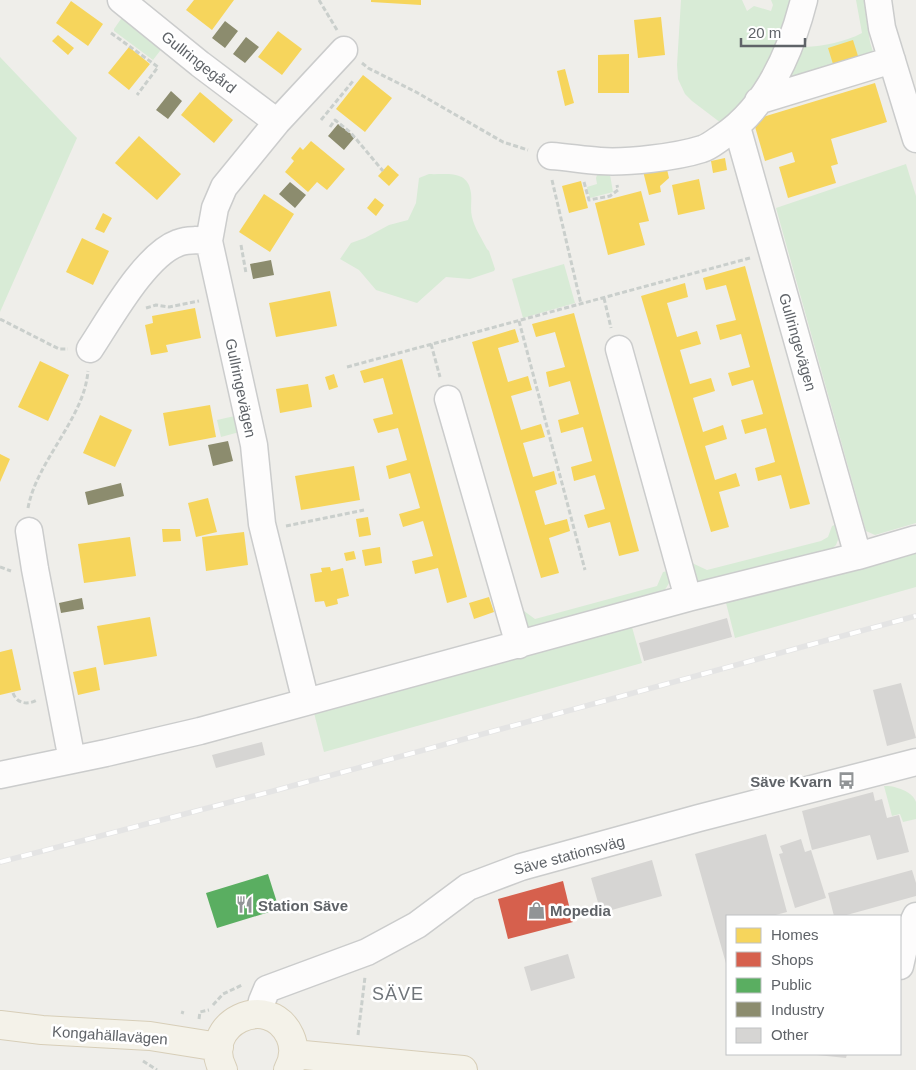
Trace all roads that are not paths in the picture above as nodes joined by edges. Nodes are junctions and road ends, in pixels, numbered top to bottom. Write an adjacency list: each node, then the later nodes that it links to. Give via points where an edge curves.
1 (121, 0): 7 (street, Gullringegård)
2 (804, 0): 6 (street, via 782,66)
3 (878, 0): 5 (street)
4 (344, 50): 7 (street)
5 (892, 60): 6 (street); 9 (street)
6 (758, 101): 8 (street)
7 (277, 122): 11 (street, via 224,187 215,208)
8 (737, 127): 10 (street, via 704,149 654,158 602,161); 17 (street, Gullringevägen)
9 (916, 139)
10 (548, 156)
11 (209, 241): 12 (street, via 177,243 158,255 138,278); 20 (street, Gullringevägen, via 254,445 264,531)
12 (90, 349)
13 (619, 349): 18 (street)
14 (448, 399): 19 (street)
15 (30, 531): 21 (street)
16 (916, 539): 17 (street)
17 (858, 556): 18 (street)
18 (688, 598): 19 (street)
19 (519, 645): 20 (street)
20 (306, 702): 21 (street, via 200,731)
21 (72, 760): 23 (street)
22 (916, 762): 26 (street, Säve stationsväg, via 521,867 468,887 417,925 367,952 267,989)
23 (0, 775)
24 (916, 916): 25 (street, via 906,936)
25 (901, 961)
26 (260, 1014): 28 (main road, Kongahällavägen, via 235,1020 222,1035); 29 (main road, via 275,1019 287,1030 293,1046)
27 (0, 1024): 28 (main road, Kongahällavägen, via 42,1030 150,1036)
28 (221, 1059)
29 (291, 1062): 30 (main road, via 360,1062)
30 (463, 1070)

